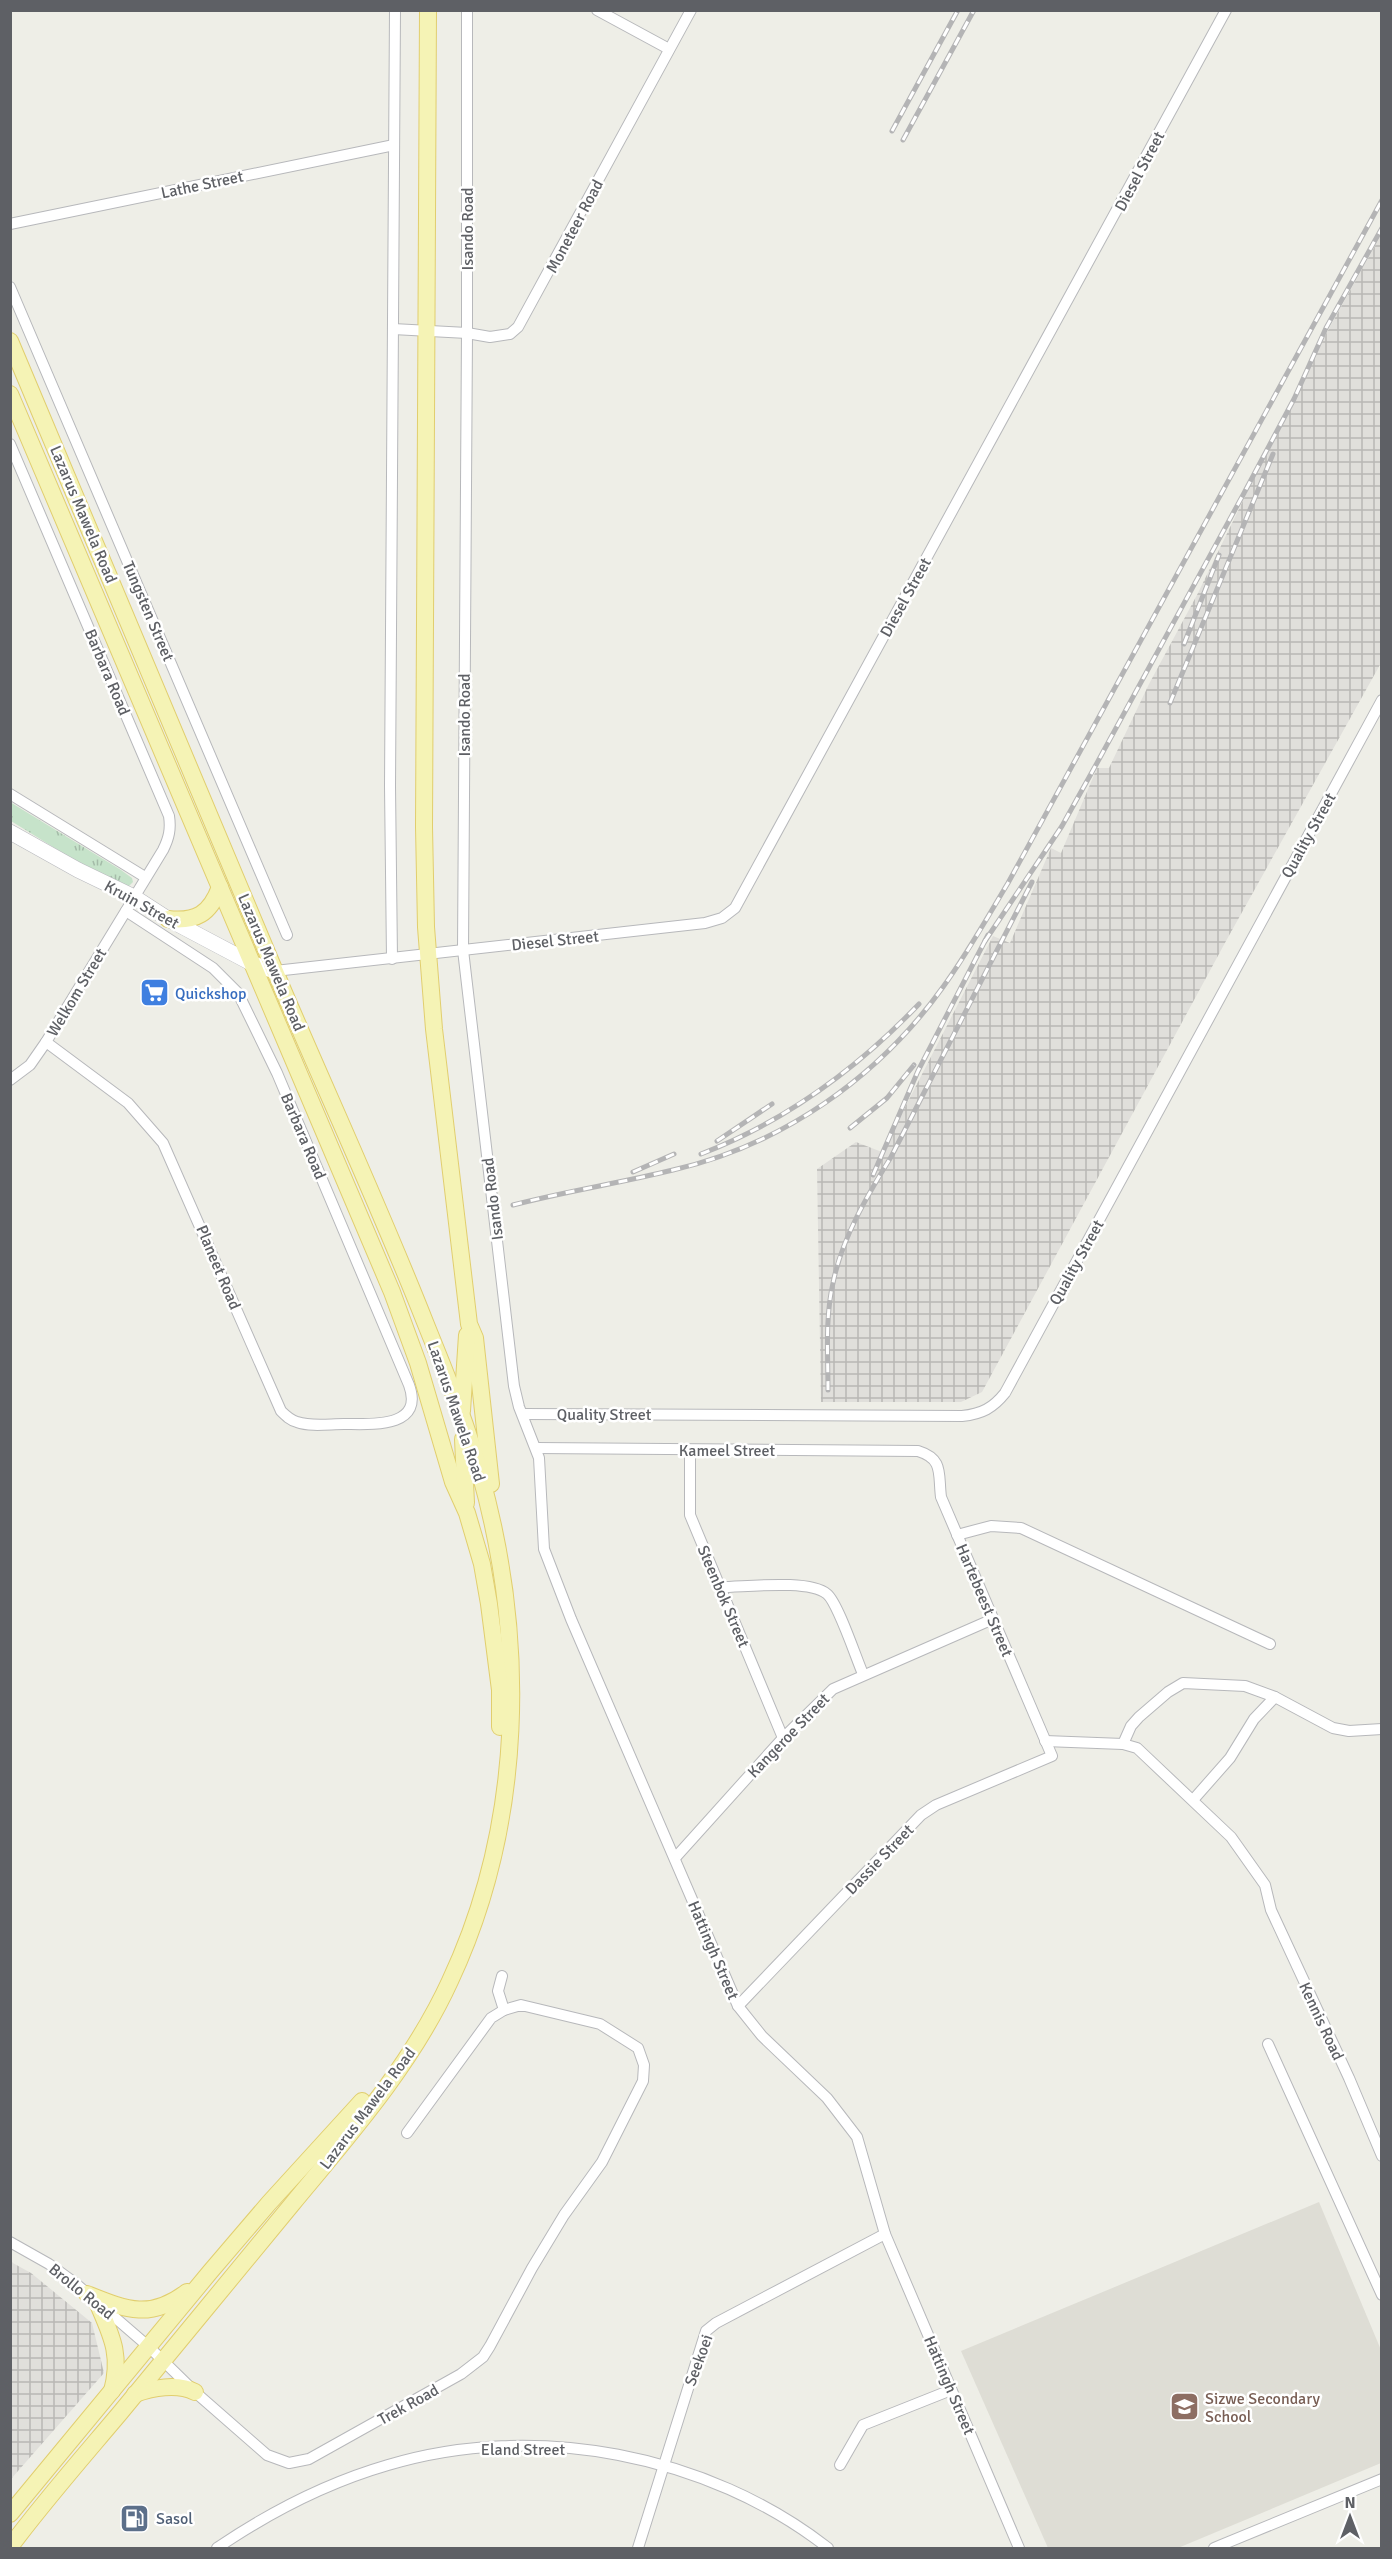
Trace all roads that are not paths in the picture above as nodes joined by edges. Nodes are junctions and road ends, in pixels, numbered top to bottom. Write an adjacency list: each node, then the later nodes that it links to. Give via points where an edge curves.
1 (395, 10): 8 (street)
2 (428, 10): 12 (main road)
3 (466, 10): 13 (street, Isando Road)
4 (597, 10): 7 (street)
5 (691, 10): 7 (street, Moneteer Road)
6 (1226, 10): 26 (street, Diesel Street, via 735,908 722,918 705,923)
7 (669, 49): 13 (street, Moneteer Road, via 523,321 501,337)
8 (394, 145): 9 (street, Lathe Street); 11 (street)
9 (10, 224)
10 (10, 287): 25 (street, Tungsten Street)
11 (393, 329): 12 (street, Moneteer Road); 28 (street, via 390,786)
12 (426, 330): 13 (street, Moneteer Road); 27 (main road, via 424,827)
13 (467, 333): 26 (street, Isando Road)
14 (10, 341): 30 (main road, Lazarus Mawela Road)
15 (10, 393): 21 (main road, Lazarus Mawela Road)
16 (10, 444): 20 (street, Barbara Road, via 169,816 168,841)
17 (1382, 700): 35 (street, Quality Street, via 998,1402 983,1412 962,1416)
18 (10, 794): 20 (street, Kruin Street)
19 (12, 838): 22 (main road, Kruin Street)
20 (145, 877): 22 (street, Barbara Road)
21 (220, 887): 24 (main road, via 214,902 201,916); 29 (main road, Lazarus Mawela Road)
22 (134, 897): 23 (street, Welkom Street); 24 (main road, Kruin Street)
23 (126, 911): 31 (street, Welkom Street); 34 (street, Barbara Road, via 213,968 238,993 277,1073 409,1385)
24 (168, 919): 29 (main road, Kruin Street)
25 (286, 935)
26 (463, 950): 27 (street, Diesel Street); 35 (street, Isando Road, via 514,1386)
27 (428, 954): 28 (street); 33 (main road)
28 (393, 959): 30 (street)
29 (253, 964): 30 (main road, Kruin Street); 40 (main road, Lazarus Mawela Road, via 392,1292 418,1363 453,1482)
30 (275, 971): 36 (main road, Lazarus Mawela Road, via 408,1279)
31 (46, 1042): 32 (street, Welkom Street, via 30,1065); 34 (street, Planeet Road, via 128,1103 163,1143 281,1411 303,1424 383,1424 394,1422)
32 (10, 1080)
33 (470, 1324): 36 (main road); 42 (main road, via 482,1390)
34 (407, 1411)
35 (523, 1414): 37 (street, Hattingh Street)
36 (462, 1415): 40 (main road); 42 (main road, Lazarus Mawela Road)
37 (536, 1448): 38 (street, Kameel Street); 54 (street, Hattingh Street, via 541,1469 544,1550)
38 (690, 1449): 39 (street, Kameel Street); 43 (street, Steenbok Street, via 690,1515)
39 (918, 1451): 41 (street, Hartebeest Street, via 930,1455 936,1463 941,1497)
40 (467, 1513): 63 (main road, Lazarus Mawela Road, via 482,1564 500,1690 495,1802 471,1904 429,2004 389,2069)
41 (957, 1535): 44 (street, Hartebeest Street); 45 (street, via 991,1526 1021,1528)
42 (495, 1536): 67 (main road, Lazarus Mawela Road, via 509,1638 509,1764 492,1863 467,1941 449,1985 400,2068)
43 (721, 1587): 46 (street, via 802,1586 826,1594); 49 (street, Steenbok Street)
44 (993, 1619): 46 (street, Kangeroe Street); 50 (street, Hartebeest Street)
45 (1270, 1644)
46 (863, 1674): 49 (street, Kangeroe Street, via 833,1689)
47 (1275, 1697): 48 (street, via 1333,1728); 51 (street, via 1245,1686 1183,1683 1139,1717); 53 (street)
48 (1382, 1729)
49 (783, 1738): 54 (street, Kangeroe Street)
50 (1046, 1741): 51 (street); 52 (street, Hartebeest Street)
51 (1123, 1744): 53 (street, via 1149,1756)
52 (1052, 1756): 56 (street, Dassie Street, via 921,1815)
53 (1193, 1800): 60 (street, Kennis Road, via 1231,1837 1265,1885 1271,1910)
54 (675, 1858): 56 (street, Hattingh Street)
55 (502, 1976): 57 (street, via 498,1991)
56 (738, 2006): 61 (street, Hattingh Street, via 853,2130)
57 (504, 2010): 59 (street, via 491,2018); 69 (street, Trek Road, via 521,2005 600,2024 638,2048 644,2065 643,2081 602,2162 564,2215 483,2357 451,2380 309,2459 289,2463 267,2455)
58 (1268, 2044): 64 (street)
59 (407, 2133)
60 (1382, 2156)
61 (885, 2234): 68 (street, Hattingh Street); 73 (street, Seekoei, via 706,2331)
62 (10, 2242): 65 (street, Brollo Road, via 49,2264)
63 (210, 2272): 65 (main road, via 178,2298 148,2311); 66 (main road, Lazarus Mawela Road)
64 (1382, 2295)
65 (92, 2298): 66 (street, Brollo Road); 71 (main road, via 116,2350 117,2370)
66 (149, 2347): 67 (street, Trek Road); 71 (main road)
67 (163, 2360): 69 (street, Trek Road); 70 (main road, Lazarus Mawela Road)
68 (951, 2390): 72 (street, via 863,2425); 80 (street, Hattingh Street)
69 (195, 2392): 70 (main road, via 188,2388 160,2388)
70 (135, 2394): 76 (main road, Lazarus Mawela Road)
71 (111, 2395): 75 (main road)
72 (840, 2465)
73 (663, 2467): 77 (street, Eland Street, via 561,2448 481,2448 416,2458 303,2497); 78 (street, Seekoei); 79 (street, Eland Street, via 738,2494)
74 (1382, 2479): 81 (street)
75 (10, 2514)
76 (10, 2547)
77 (217, 2548)
78 (638, 2548)
79 (828, 2548)
80 (1019, 2548)
81 (1214, 2548)

